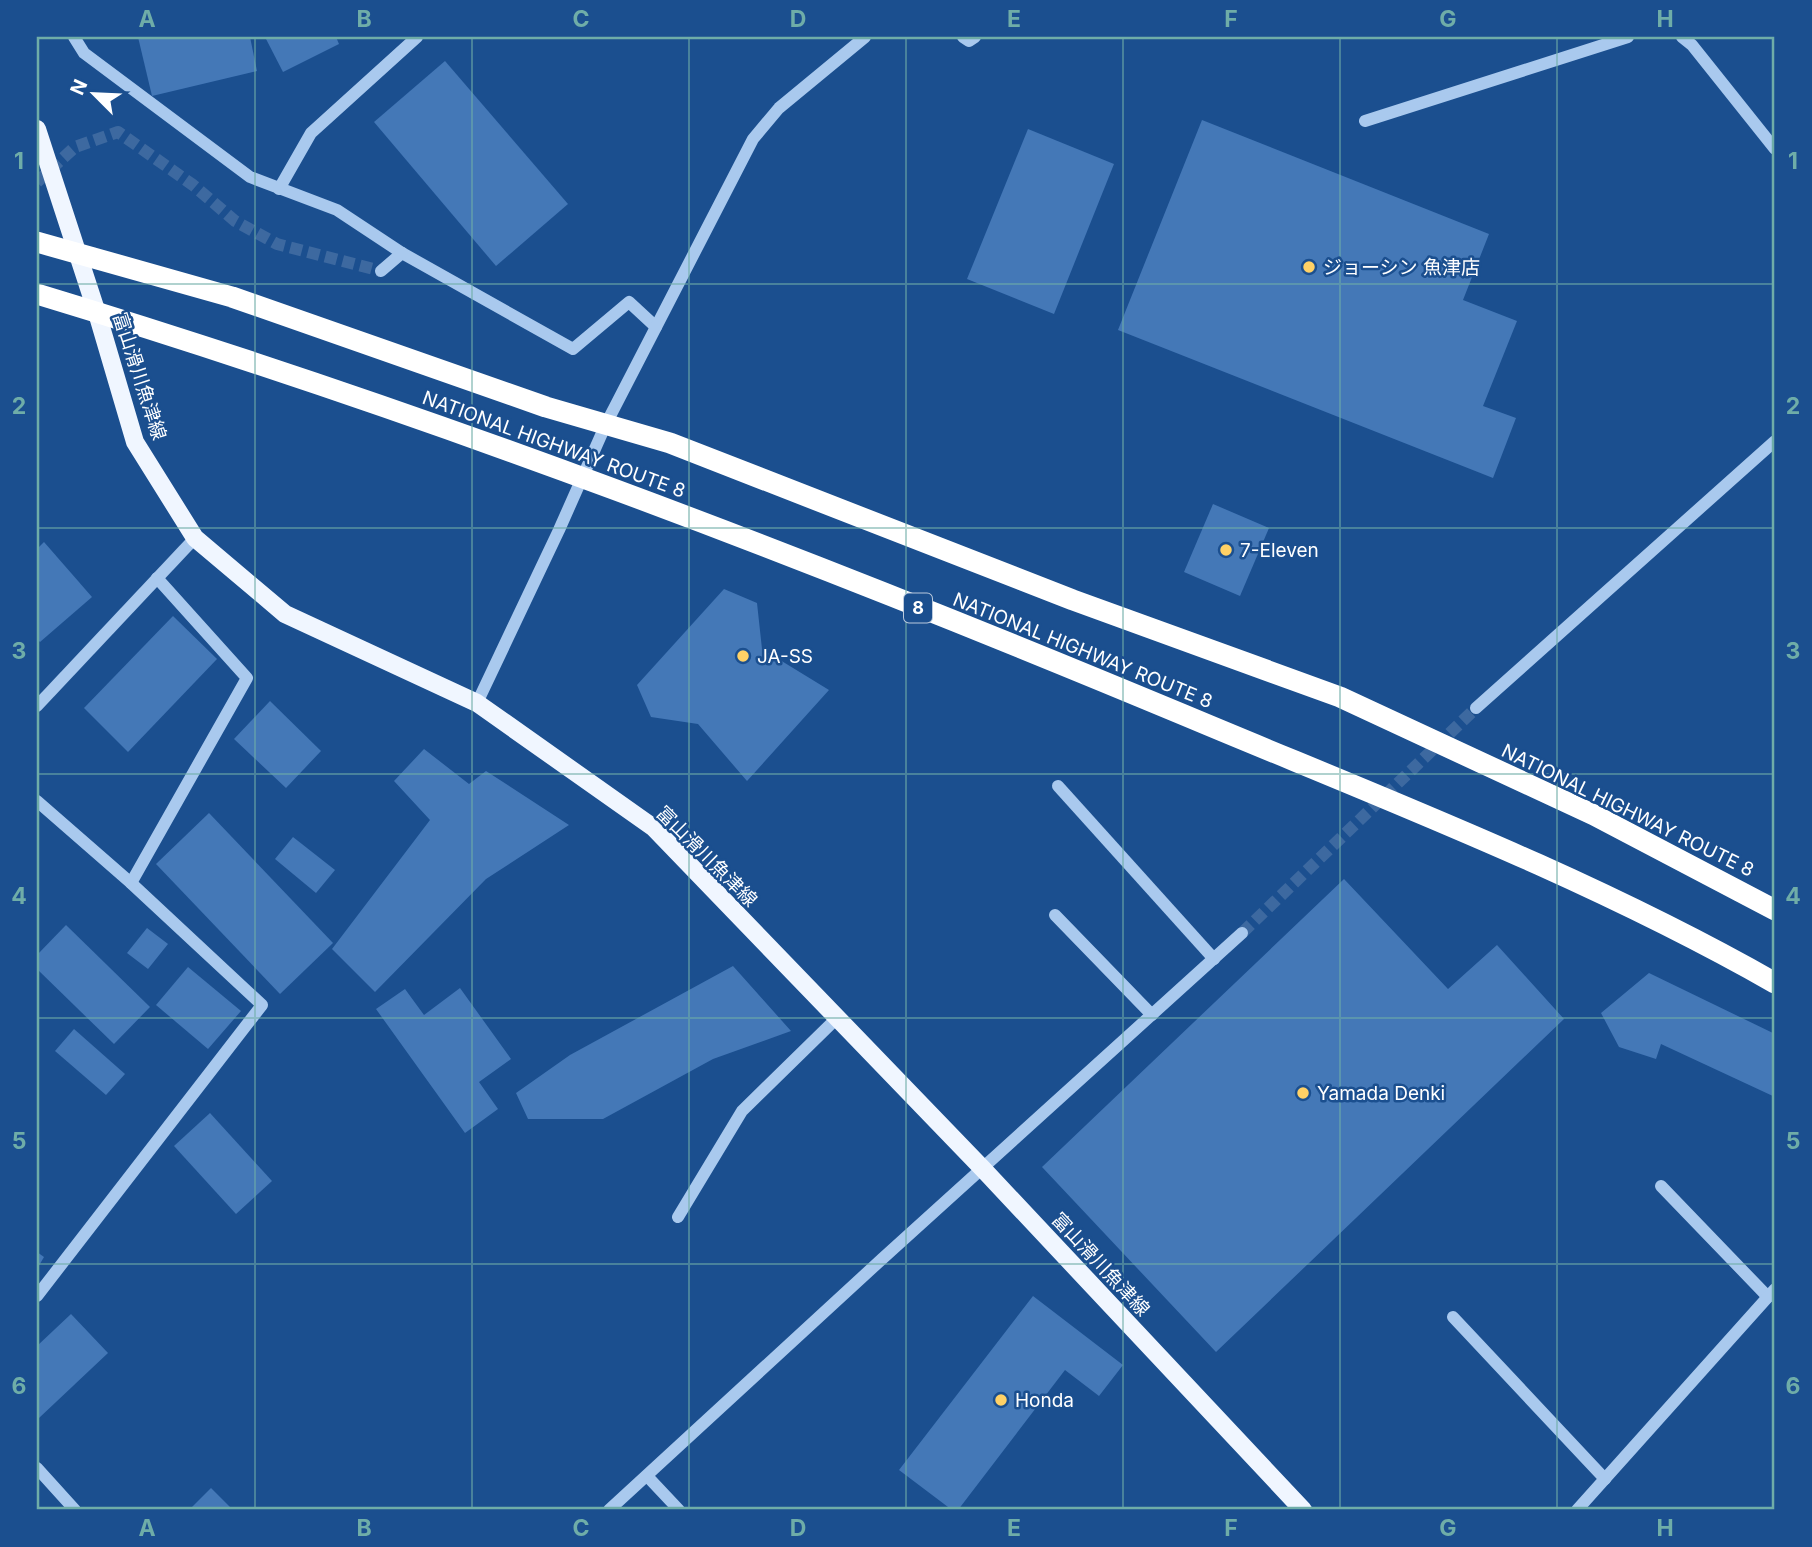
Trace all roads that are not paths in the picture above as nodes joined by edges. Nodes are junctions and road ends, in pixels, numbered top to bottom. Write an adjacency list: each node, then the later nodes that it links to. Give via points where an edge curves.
1 (74, 37): 11 (street, via 84,53 250,177)
2 (417, 37): 11 (street, via 311,133)
3 (864, 37): 18 (street, via 779,108 753,139)
4 (963, 37): 5 (street, via 969,41)
5 (975, 37)
6 (1628, 37): 8 (street)
7 (1682, 37): 10 (street)
8 (1365, 121)
9 (37, 129): 14 (main road, 富山滑川魚津線)
10 (1775, 149)
11 (279, 189): 13 (street, via 337,210)
12 (37, 242): 14 (highway, NATIONAL HIGHWAY ROUTE 8)
13 (402, 253): 15 (street); 18 (street, via 573,349 629,302)
14 (78, 255): 17 (main road, 富山滑川魚津線); 19 (highway, NATIONAL HIGHWAY ROUTE 8, via 232,298)
15 (381, 271)
16 (37, 294): 17 (highway, NATIONAL HIGHWAY ROUTE 8 / 8)
17 (97, 313): 21 (highway, NATIONAL HIGHWAY ROUTE 8 / 8, via 231,354); 22 (main road, 富山滑川魚津線, via 135,442)
18 (656, 327): 19 (street)
19 (606, 424): 21 (street); 30 (highway, NATIONAL HIGHWAY ROUTE 8, via 670,443 1073,600 1340,697 1594,815)
20 (1775, 441): 26 (street)
21 (583, 476): 24 (street); 34 (highway, NATIONAL HIGHWAY ROUTE 8 / 8, via 1074,669 1538,864 1716,950)
22 (195, 538): 23 (street); 24 (main road, 富山滑川魚津線, via 285,614)
23 (157, 578): 25 (street); 29 (street, via 247,678)
24 (477, 703): 36 (main road, 富山滑川魚津線, via 654,828)
25 (37, 706)
26 (1476, 708)
27 (1058, 786): 33 (street)
28 (37, 801): 29 (street)
29 (131, 883): 41 (street, via 262,1005)
30 (1775, 910)
31 (1055, 915): 35 (street)
32 (1242, 933): 33 (street)
33 (1214, 959): 35 (street)
34 (1775, 984)
35 (1152, 1015): 37 (street)
36 (837, 1018): 37 (main road, 富山滑川魚津線); 39 (street, via 742,1111)
37 (983, 1169): 44 (street); 49 (main road, 富山滑川魚津線)
38 (1661, 1186): 40 (street)
39 (678, 1217)
40 (1771, 1293): 45 (street)
41 (37, 1296)
42 (1453, 1317): 45 (street)
43 (37, 1468): 46 (street)
44 (647, 1476): 47 (street); 48 (street)
45 (1605, 1479): 50 (street)
46 (75, 1510)
47 (609, 1510)
48 (679, 1510)
49 (1303, 1510)
50 (1577, 1510)

